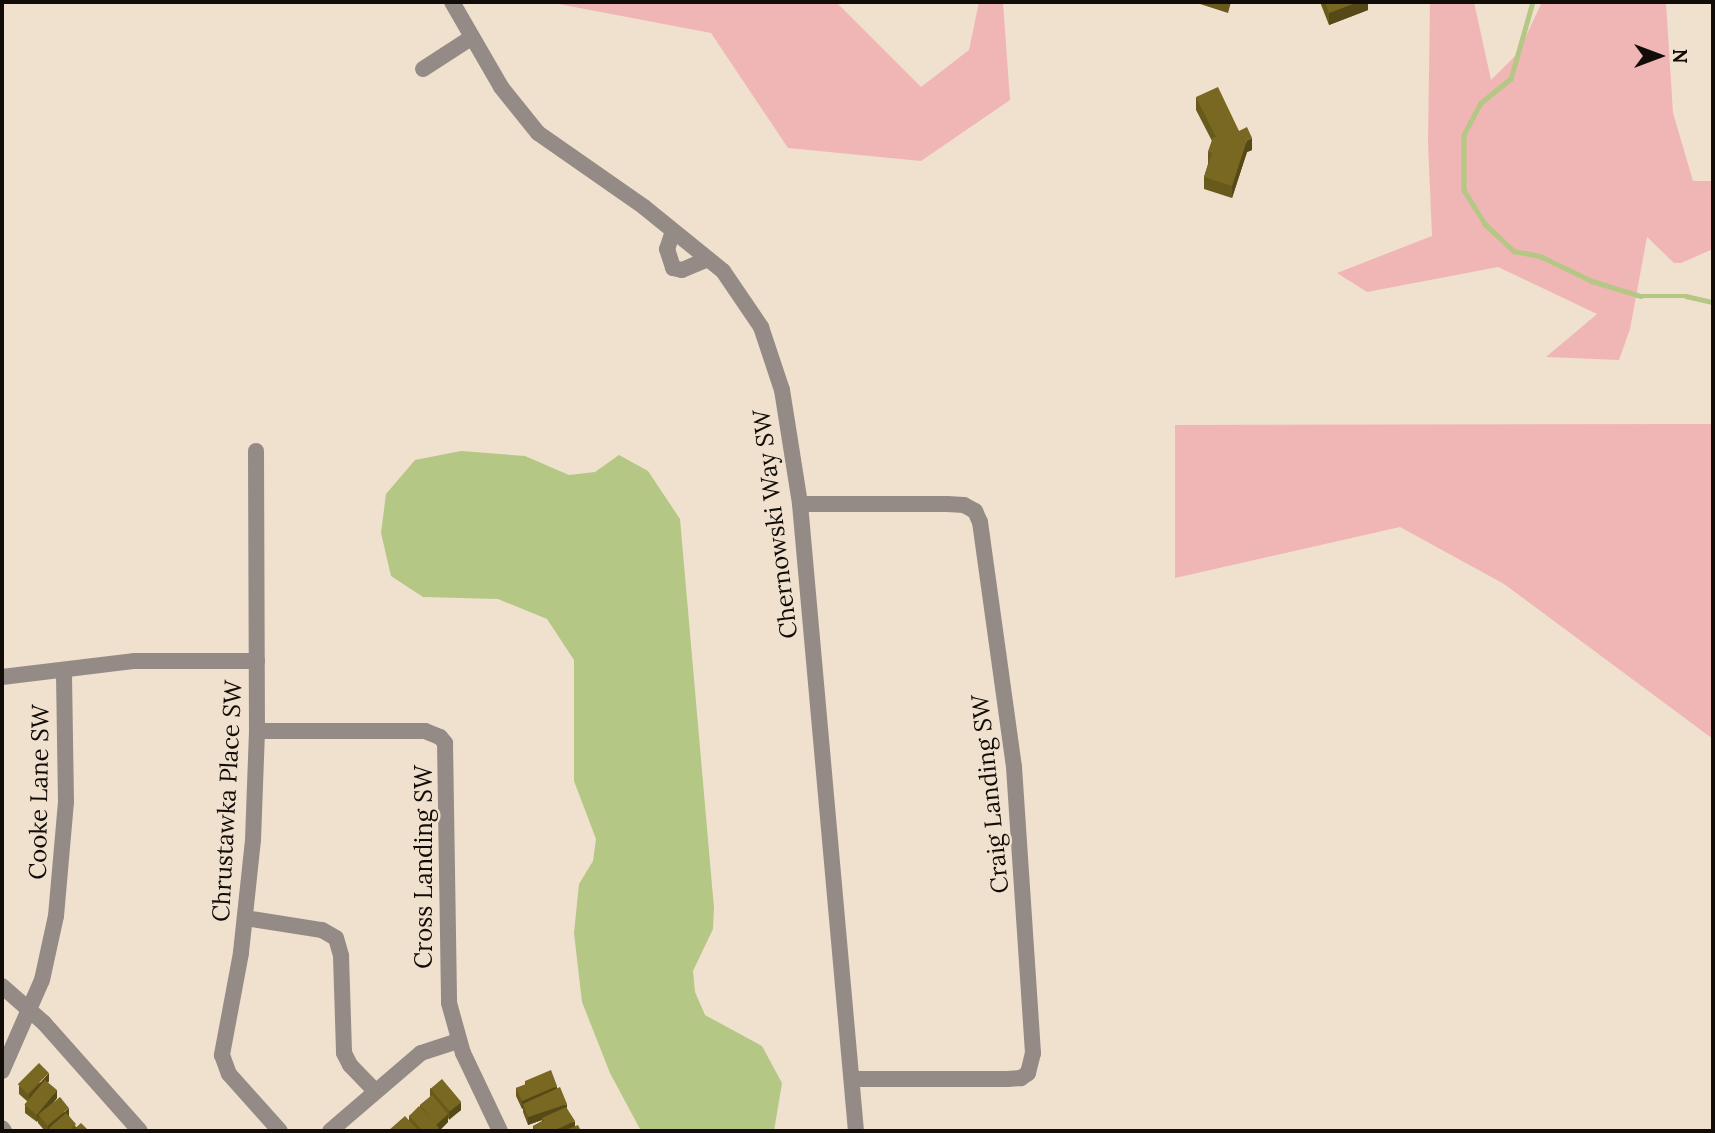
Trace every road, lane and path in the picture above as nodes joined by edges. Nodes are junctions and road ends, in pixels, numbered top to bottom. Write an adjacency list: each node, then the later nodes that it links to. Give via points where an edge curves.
1 (452, 2): 2 (street, Chernowski Way SW)
2 (471, 38): 3 (street); 4 (street, Chernowski Way SW, via 501,87 538,133)
3 (423, 69)
4 (673, 231): 5 (street, Chernowski Way SW); 5 (street, via 667,249 673,268 682,270)
5 (708, 259): 7 (street, Chernowski Way SW, via 723,271 761,327 782,390)
6 (257, 451): 8 (street, Chrustawka Place SW)
7 (800, 505): 17 (street, Chernowski Way SW); 17 (street, Craig Landing SW, via 947,504 975,511 1014,767 1033,1053 1028,1073 1007,1079)
8 (257, 661): 9 (street, via 135,661); 11 (street, Chrustawka Place SW)
9 (64, 671): 10 (street); 14 (street, Cooke Lane SW, via 66,802 61,876 50,949)
10 (2, 677)
11 (257, 731): 12 (street, Chrustawka Place SW); 15 (street, Cross Landing SW, via 425,731 440,737 447,751 447,983)
12 (245, 918): 18 (street, via 322,930 336,938 341,956 344,1053); 21 (street, Chrustawka Place SW, via 222,1055 229,1073)
13 (2, 986): 14 (street)
14 (30, 1010): 16 (street, Cooke Lane SW); 20 (street)
15 (459, 1041): 18 (street, via 421,1054); 19 (street, Cross Landing SW)
16 (2, 1071)
17 (852, 1079): 23 (street, Chernowski Way SW)
18 (375, 1091): 22 (street)
19 (495, 1129)
20 (140, 1131)
21 (280, 1131)
22 (330, 1131)
23 (856, 1131)

